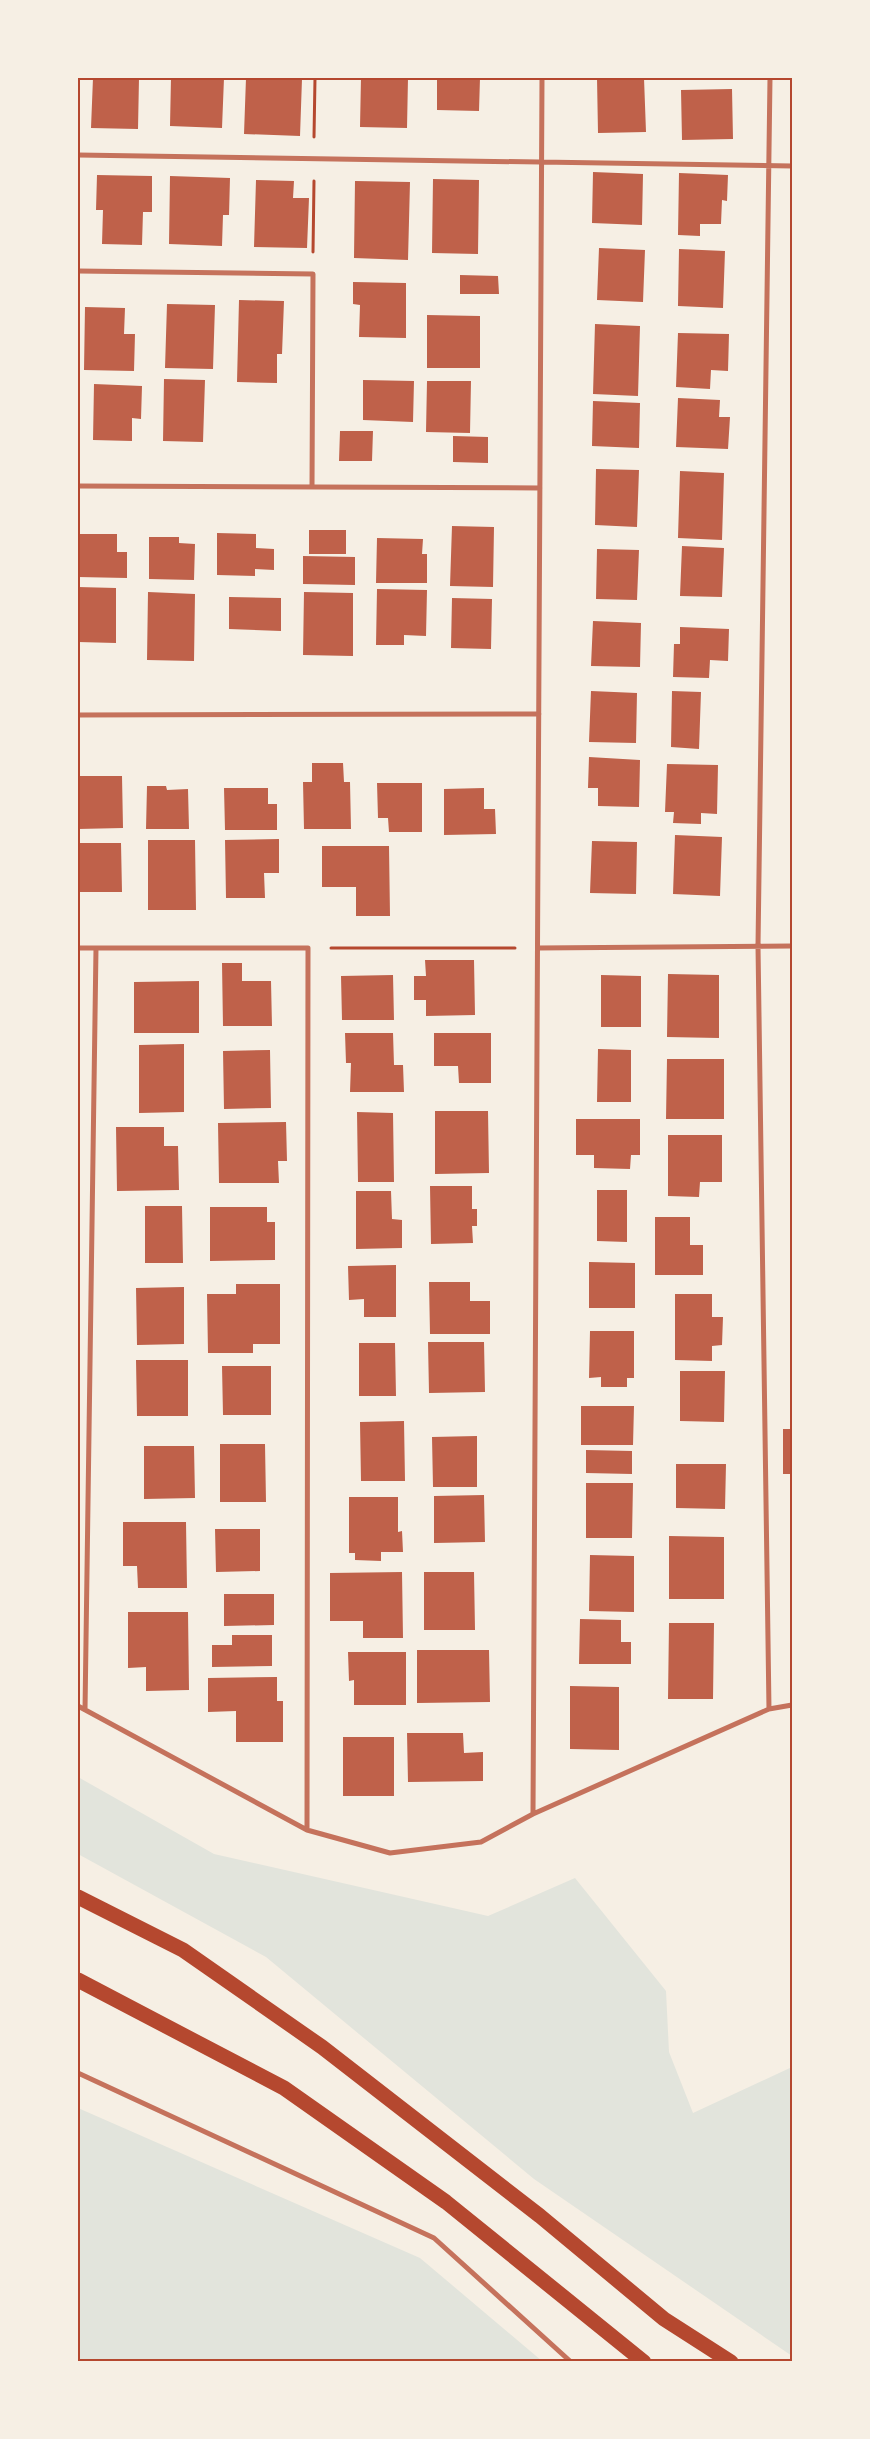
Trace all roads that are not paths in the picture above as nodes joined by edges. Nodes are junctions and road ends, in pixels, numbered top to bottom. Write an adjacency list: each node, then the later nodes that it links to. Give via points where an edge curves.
1 (542, 78): 4 (street)
2 (770, 78): 6 (street)
3 (78, 155): 4 (street)
4 (542, 162): 6 (street); 10 (street)
5 (792, 166): 6 (street)
6 (769, 167): 13 (street)
7 (78, 271): 9 (street, via 313,274)
8 (78, 486): 9 (street)
9 (312, 487): 10 (street)
10 (540, 488): 11 (street)
11 (538, 714): 12 (street); 17 (street)
12 (78, 715)
13 (758, 946): 14 (street); 17 (street); 20 (street)
14 (792, 946)
15 (78, 948): 16 (street)
16 (96, 948): 21 (street); 23 (street, via 308,948)
17 (538, 948): 22 (street)
18 (792, 1705): 20 (street)
19 (78, 1706): 21 (street)
20 (769, 1709): 22 (street)
21 (86, 1710): 23 (street)
22 (533, 1814): 23 (street, via 481,1842 390,1853)
23 (307, 1830)
24 (78, 1897): 29 (highway, via 183,1950 322,2046 540,2216 664,2319)
25 (78, 1980): 28 (highway, via 284,2088 446,2202)
26 (78, 2072): 27 (street, via 434,2238)
27 (571, 2362)
28 (644, 2362)
29 (731, 2362)

